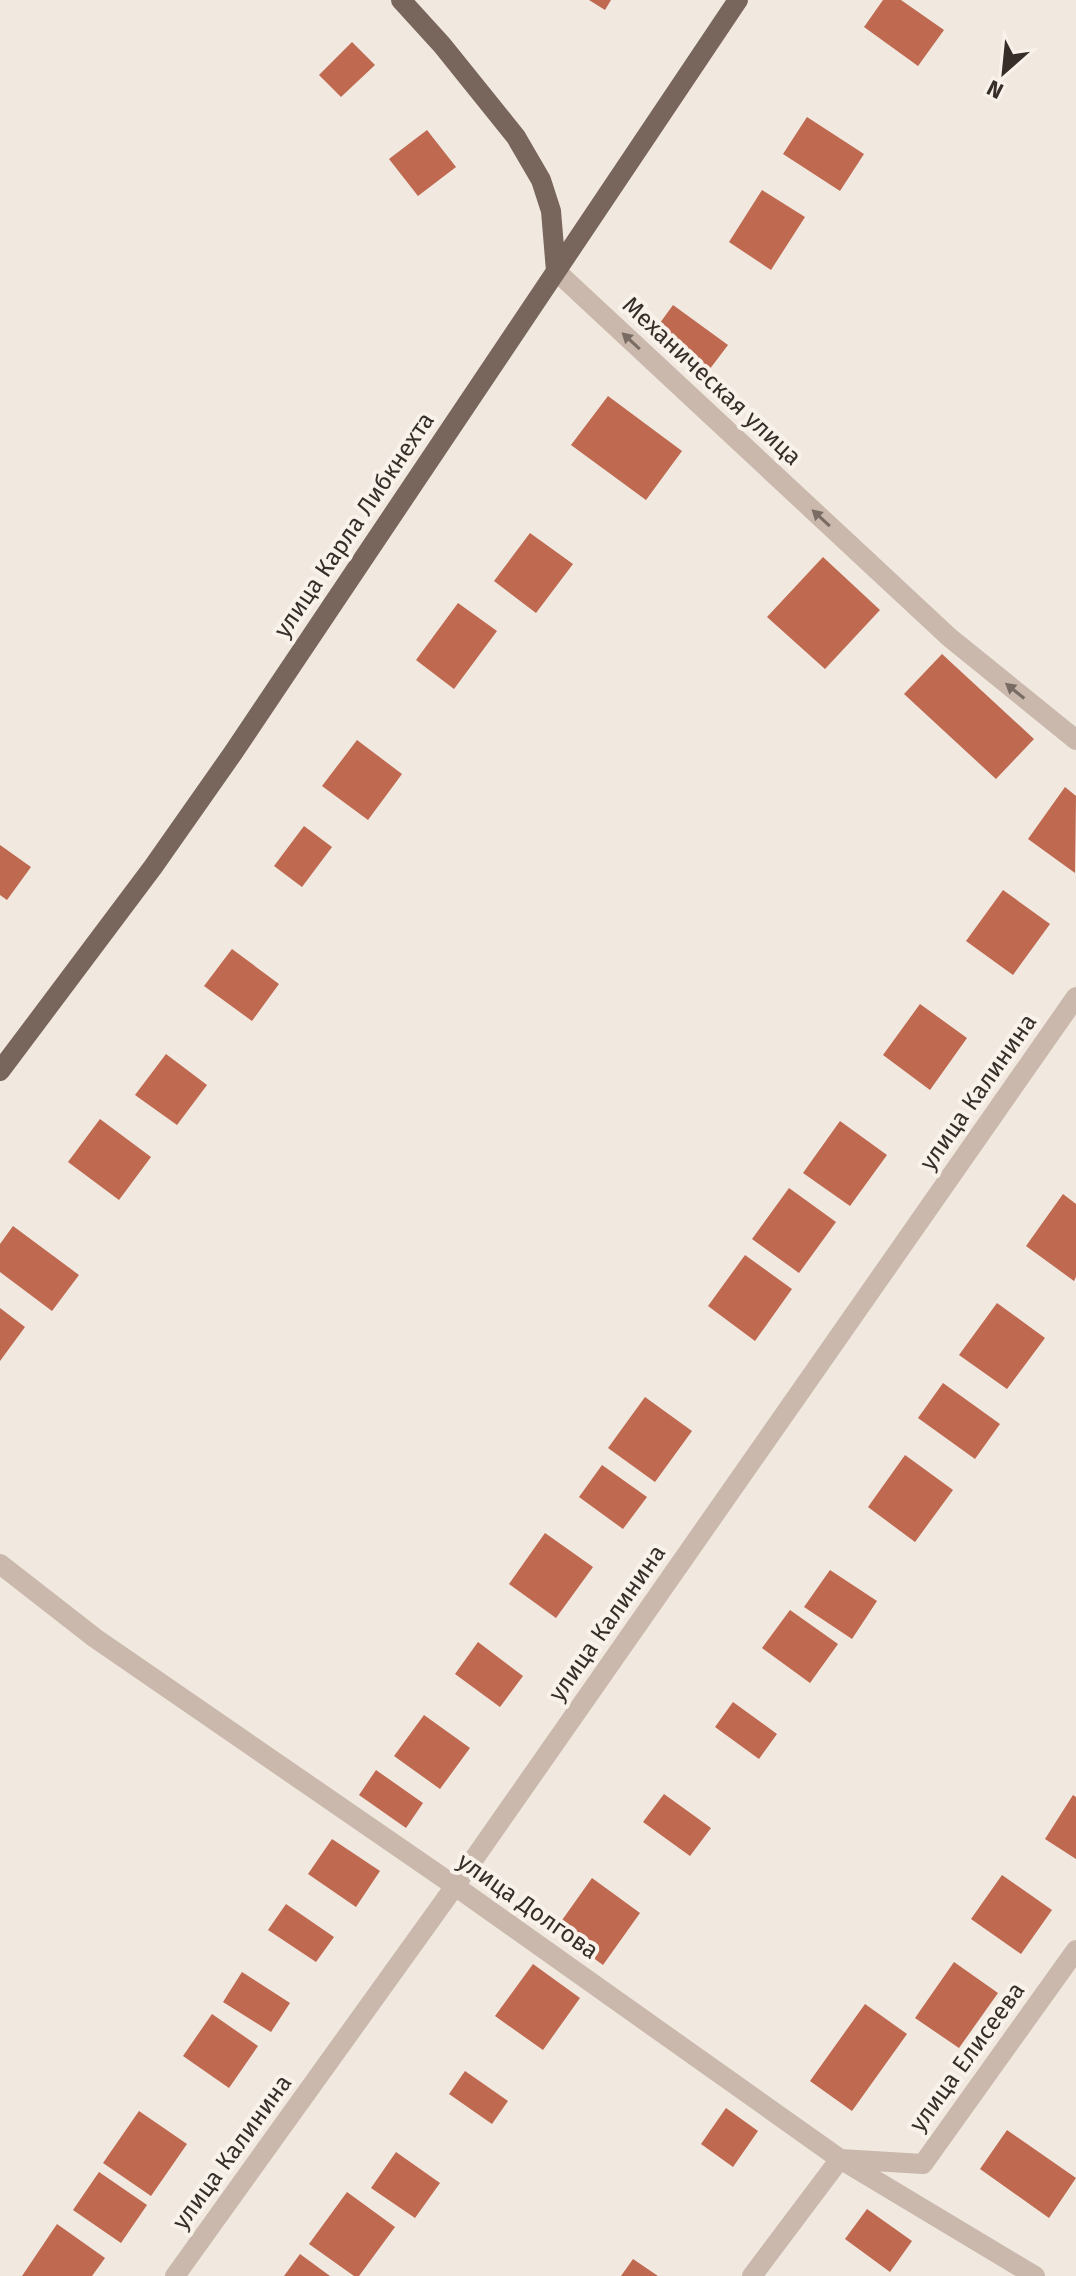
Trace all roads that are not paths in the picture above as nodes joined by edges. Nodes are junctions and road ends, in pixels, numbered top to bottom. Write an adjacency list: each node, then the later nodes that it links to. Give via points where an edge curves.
1 (401, 0): 3 (main road, via 523,148 551,211)
2 (738, 0): 3 (main road, улица Карла Либкнехта)
3 (556, 271): 4 (street, Механическая улица, one-way to 3, via 949,637); 6 (main road, улица Карла Либкнехта, via 233,753)
4 (1076, 740)
5 (1076, 997): 8 (street, улица Калинина)
6 (0, 1071)
7 (0, 1564): 8 (street, улица Долгова, via 95,1638)
8 (455, 1886): 10 (street, улица Долгова); 11 (street, улица Калинина)
9 (1076, 1950): 10 (street, улица Елисеева, via 923,2164)
10 (840, 2159): 12 (street); 13 (street, улица Долгова)
11 (175, 2276)
12 (752, 2276)
13 (1035, 2276)

